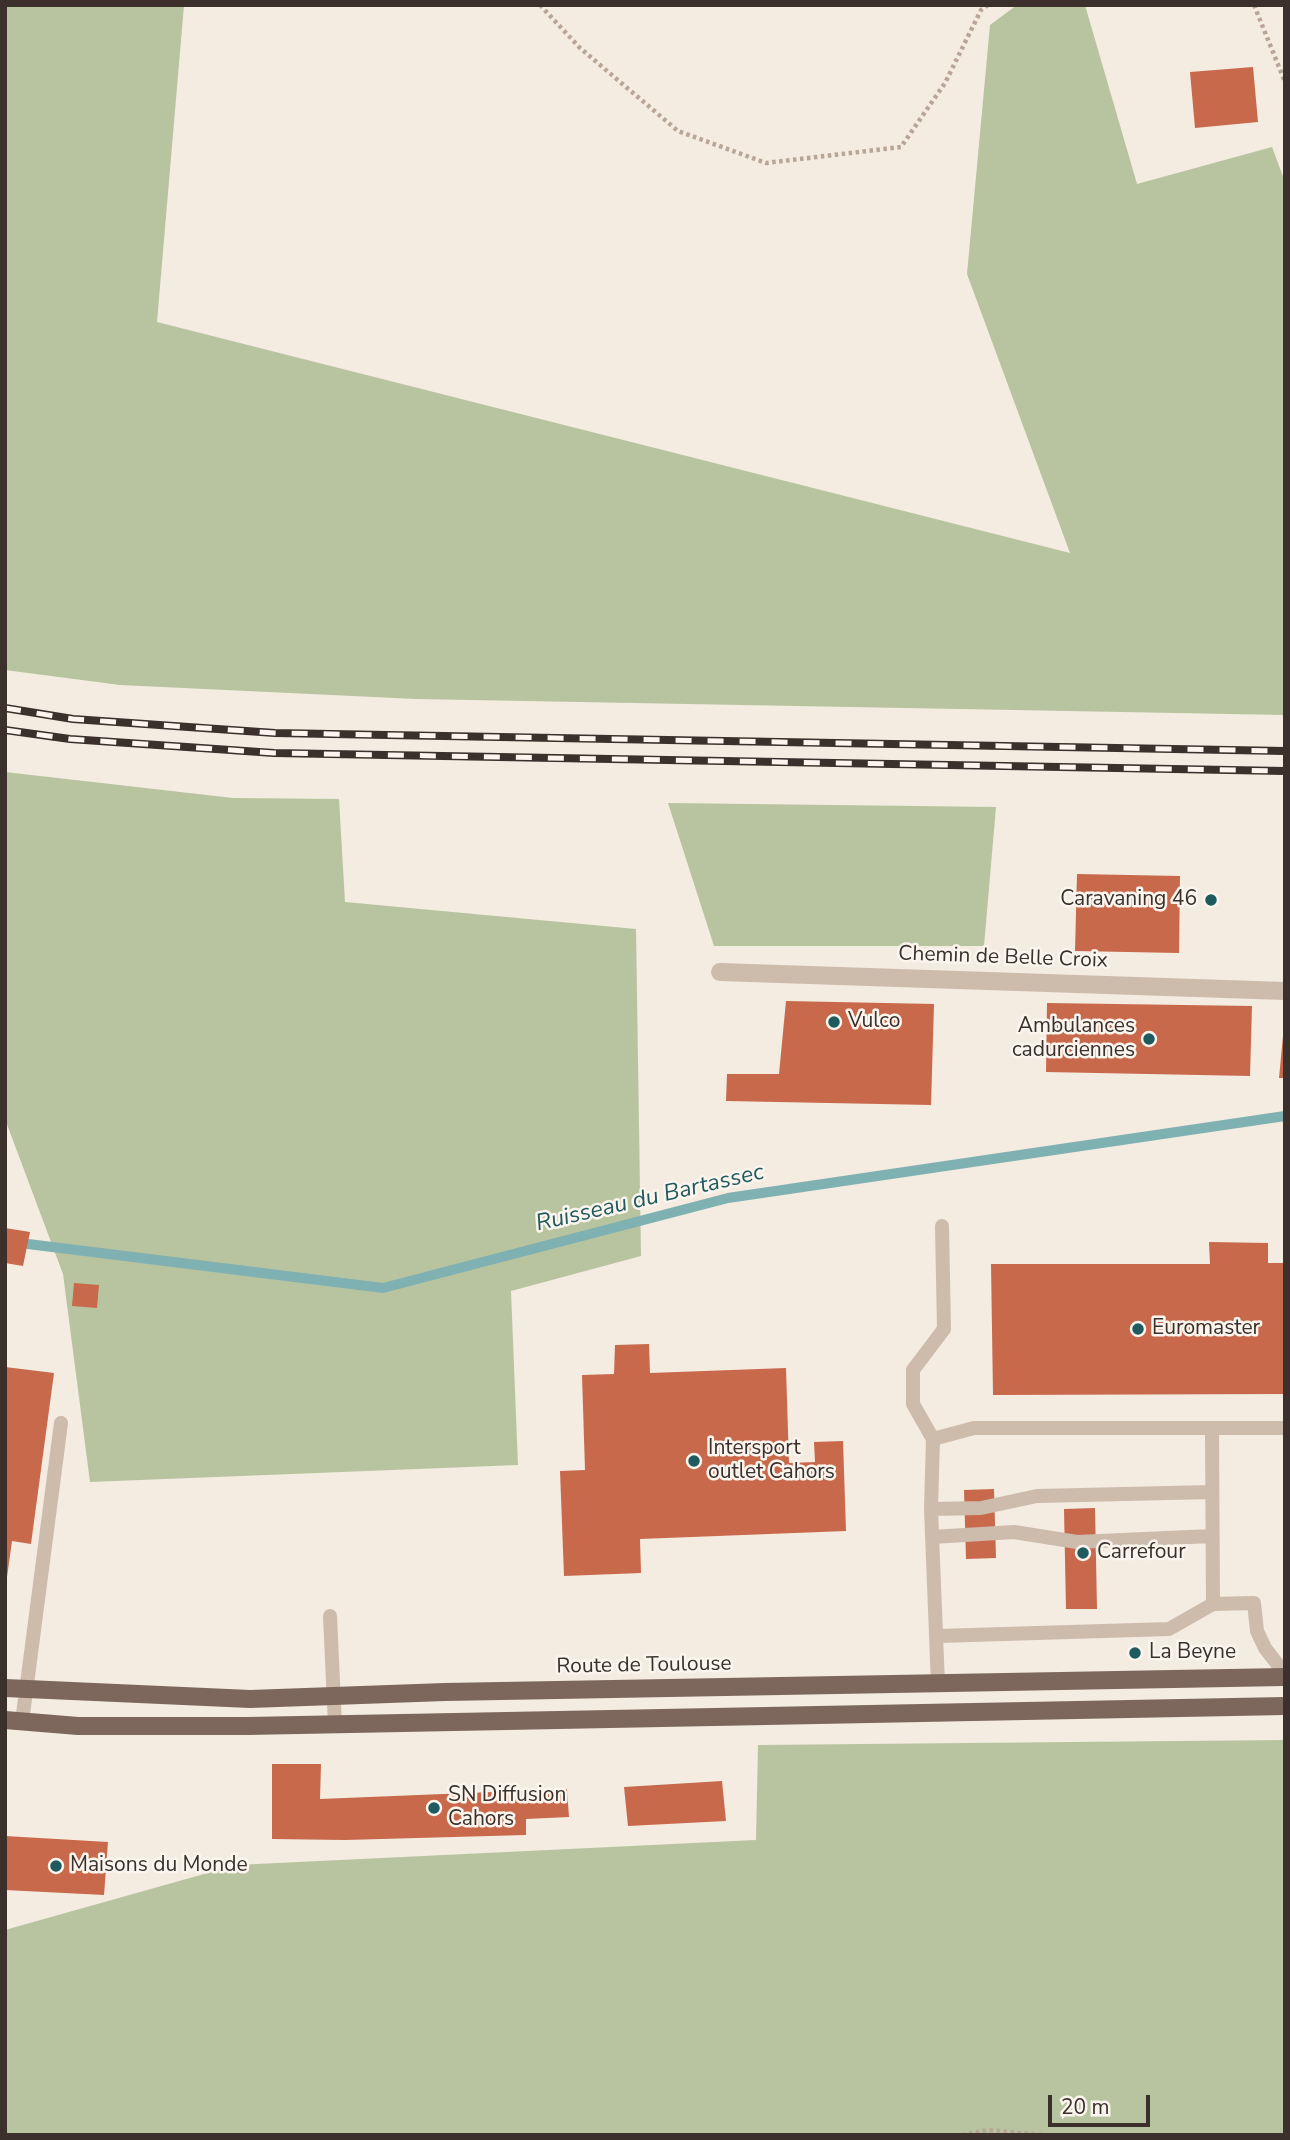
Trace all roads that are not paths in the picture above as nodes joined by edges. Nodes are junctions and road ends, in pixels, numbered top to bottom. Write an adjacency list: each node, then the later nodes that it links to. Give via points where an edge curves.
1 (720, 972): 2 (street, Chemin de Belle Croix)
2 (1285, 991)
3 (942, 1226): 7 (lane, via 944,1329 913,1370 913,1404)
4 (61, 1423): 18 (lane)
5 (1285, 1428): 6 (lane)
6 (1212, 1429): 7 (lane, via 974,1428); 8 (lane)
7 (933, 1439): 9 (lane)
8 (1212, 1492): 9 (lane, via 1037,1496 981,1508); 10 (lane)
9 (931, 1509): 11 (lane)
10 (1212, 1536): 11 (lane, via 1077,1542 1014,1532); 12 (lane)
11 (932, 1537): 14 (lane)
12 (1213, 1604): 14 (lane, via 1169,1629); 15 (lane, via 1254,1604 1261,1640)
13 (330, 1616): 19 (lane)
14 (938, 1636): 16 (lane)
15 (1285, 1675): 16 (main road, Route de Toulouse)
16 (938, 1685): 19 (main road, Route de Toulouse)
17 (5, 1688): 18 (main road, Route de Toulouse)
18 (25, 1690): 19 (main road, Route de Toulouse, via 250,1699); 21 (lane)
19 (334, 1696): 22 (lane)
20 (1285, 1706): 22 (main road)
21 (13, 1721): 22 (main road, via 78,1726)
22 (335, 1725)

